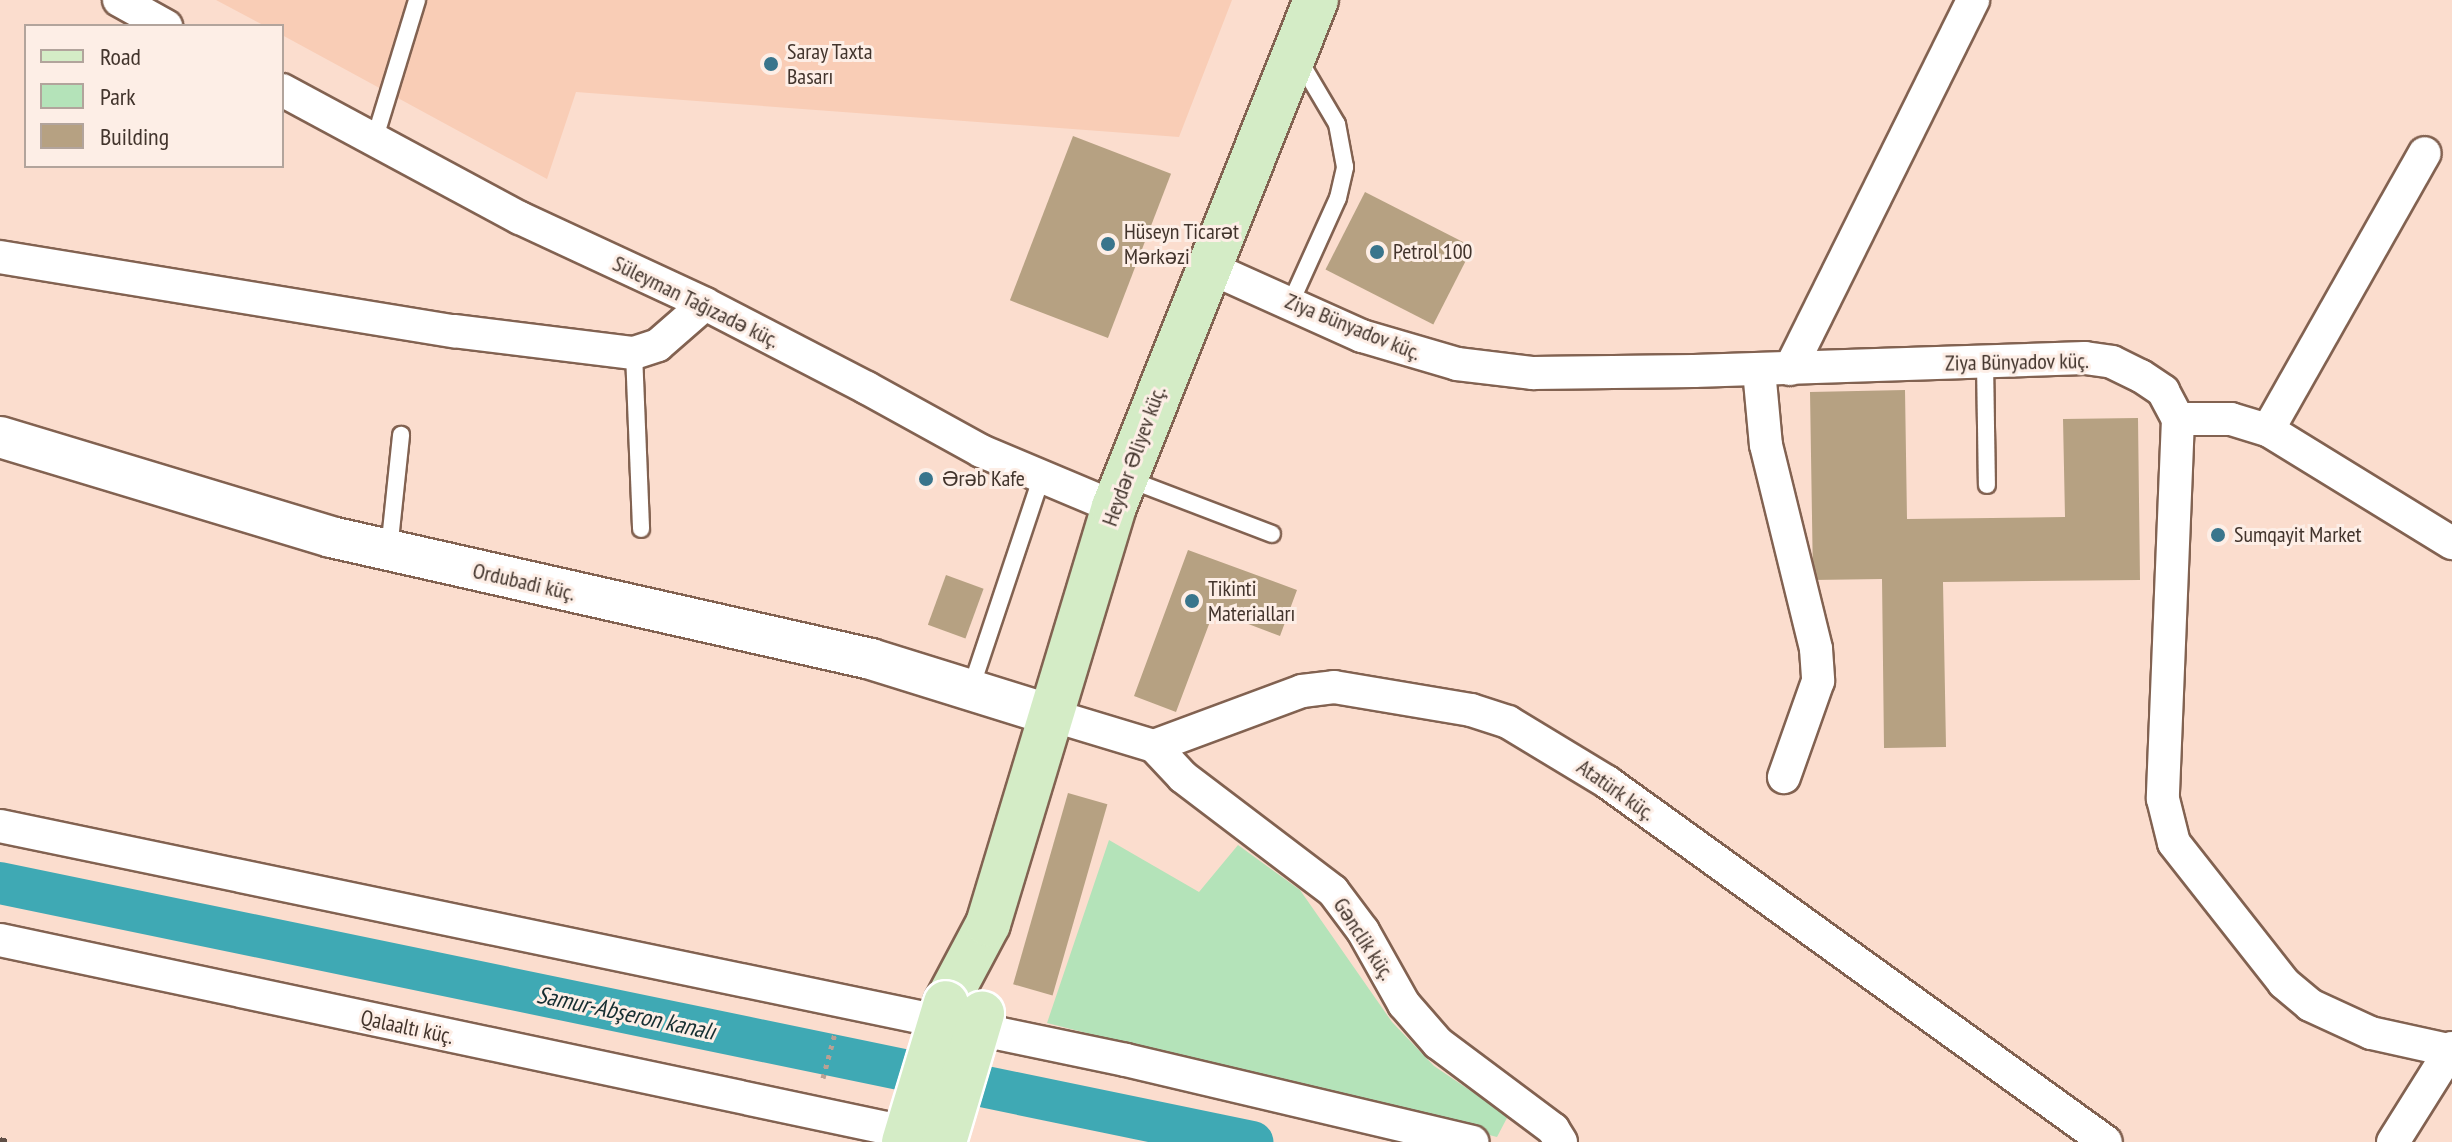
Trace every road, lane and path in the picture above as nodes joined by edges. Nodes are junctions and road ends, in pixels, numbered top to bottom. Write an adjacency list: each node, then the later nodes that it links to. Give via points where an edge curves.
1 (119, 0): 5 (street)
2 (417, 0): 8 (lane)
3 (1316, 0): 6 (main road, Heydər Əliyev küç.)
4 (1973, 0): 16 (street)
5 (162, 24)
6 (1294, 50): 11 (main road, Heydər Əliyev küç.); 12 (lane, via 1337,124 1345,167 1338,198)
7 (284, 91): 8 (street, Süleyman Tağızadə küç.)
8 (374, 141): 13 (street, Süleyman Tağızadə küç., via 520,218)
9 (2425, 153): 18 (street)
10 (0, 257): 14 (street, via 454,331)
11 (1206, 266): 12 (street, Ziya Bünyadov küç.); 23 (main road, Heydər Əliyev küç.)
12 (1291, 302): 16 (street, Ziya Bünyadov küç., via 1409,353 1457,364 1533,373)
13 (705, 304): 14 (street, via 658,345); 21 (street, Süleyman Tağızadə küç.)
14 (634, 353): 24 (lane)
15 (1985, 362): 16 (street, Ziya Bünyadov küç.); 17 (street, Ziya Bünyadov küç., via 2112,362 2163,391); 22 (lane)
16 (1774, 369): 31 (street, via 1766,445 1816,649 1818,681)
17 (2178, 419): 18 (street, via 2231,419); 36 (street, via 2163,799 2174,843 2275,972 2310,1005 2371,1033)
18 (2268, 430): 26 (street)
19 (401, 435): 27 (lane)
20 (0, 437): 27 (street, Ordubadi küç., via 264,519)
21 (1041, 479): 23 (street, Süleyman Tağızadə küç.); 28 (lane)
22 (1987, 485)
23 (1119, 492): 25 (lane); 29 (main road, Heydər Əliyev küç.)
24 (641, 529)
25 (1272, 534)
26 (2452, 543)
27 (389, 551): 28 (street, Ordubadi küç., via 871,659)
28 (971, 688): 29 (street, Ordubadi küç.)
29 (1051, 715): 30 (street); 35 (main road, Heydər Əliyev küç.)
30 (1154, 746): 42 (street, Gənclik küç., via 1183,777 1333,891 1363,931 1404,1004 1438,1043 1553,1129); 43 (street, Atatürk küç., via 1302,691 1334,687 1456,707 1508,722 1607,782)
31 (1784, 777)
32 (0, 826): 34 (street)
33 (0, 940): 37 (street, Qalaaltı küç.)
34 (843, 1001): 37 (path); 41 (street, via 1126,1060)
35 (964, 1008): 38 (main road, bridge); 39 (main road, bridge)
36 (2451, 1050): 44 (street)
37 (814, 1114): 40 (street)
38 (904, 1142)
39 (944, 1142)
40 (956, 1142)
41 (1472, 1142)
42 (1561, 1142)
43 (2106, 1142)
44 (2393, 1142)

